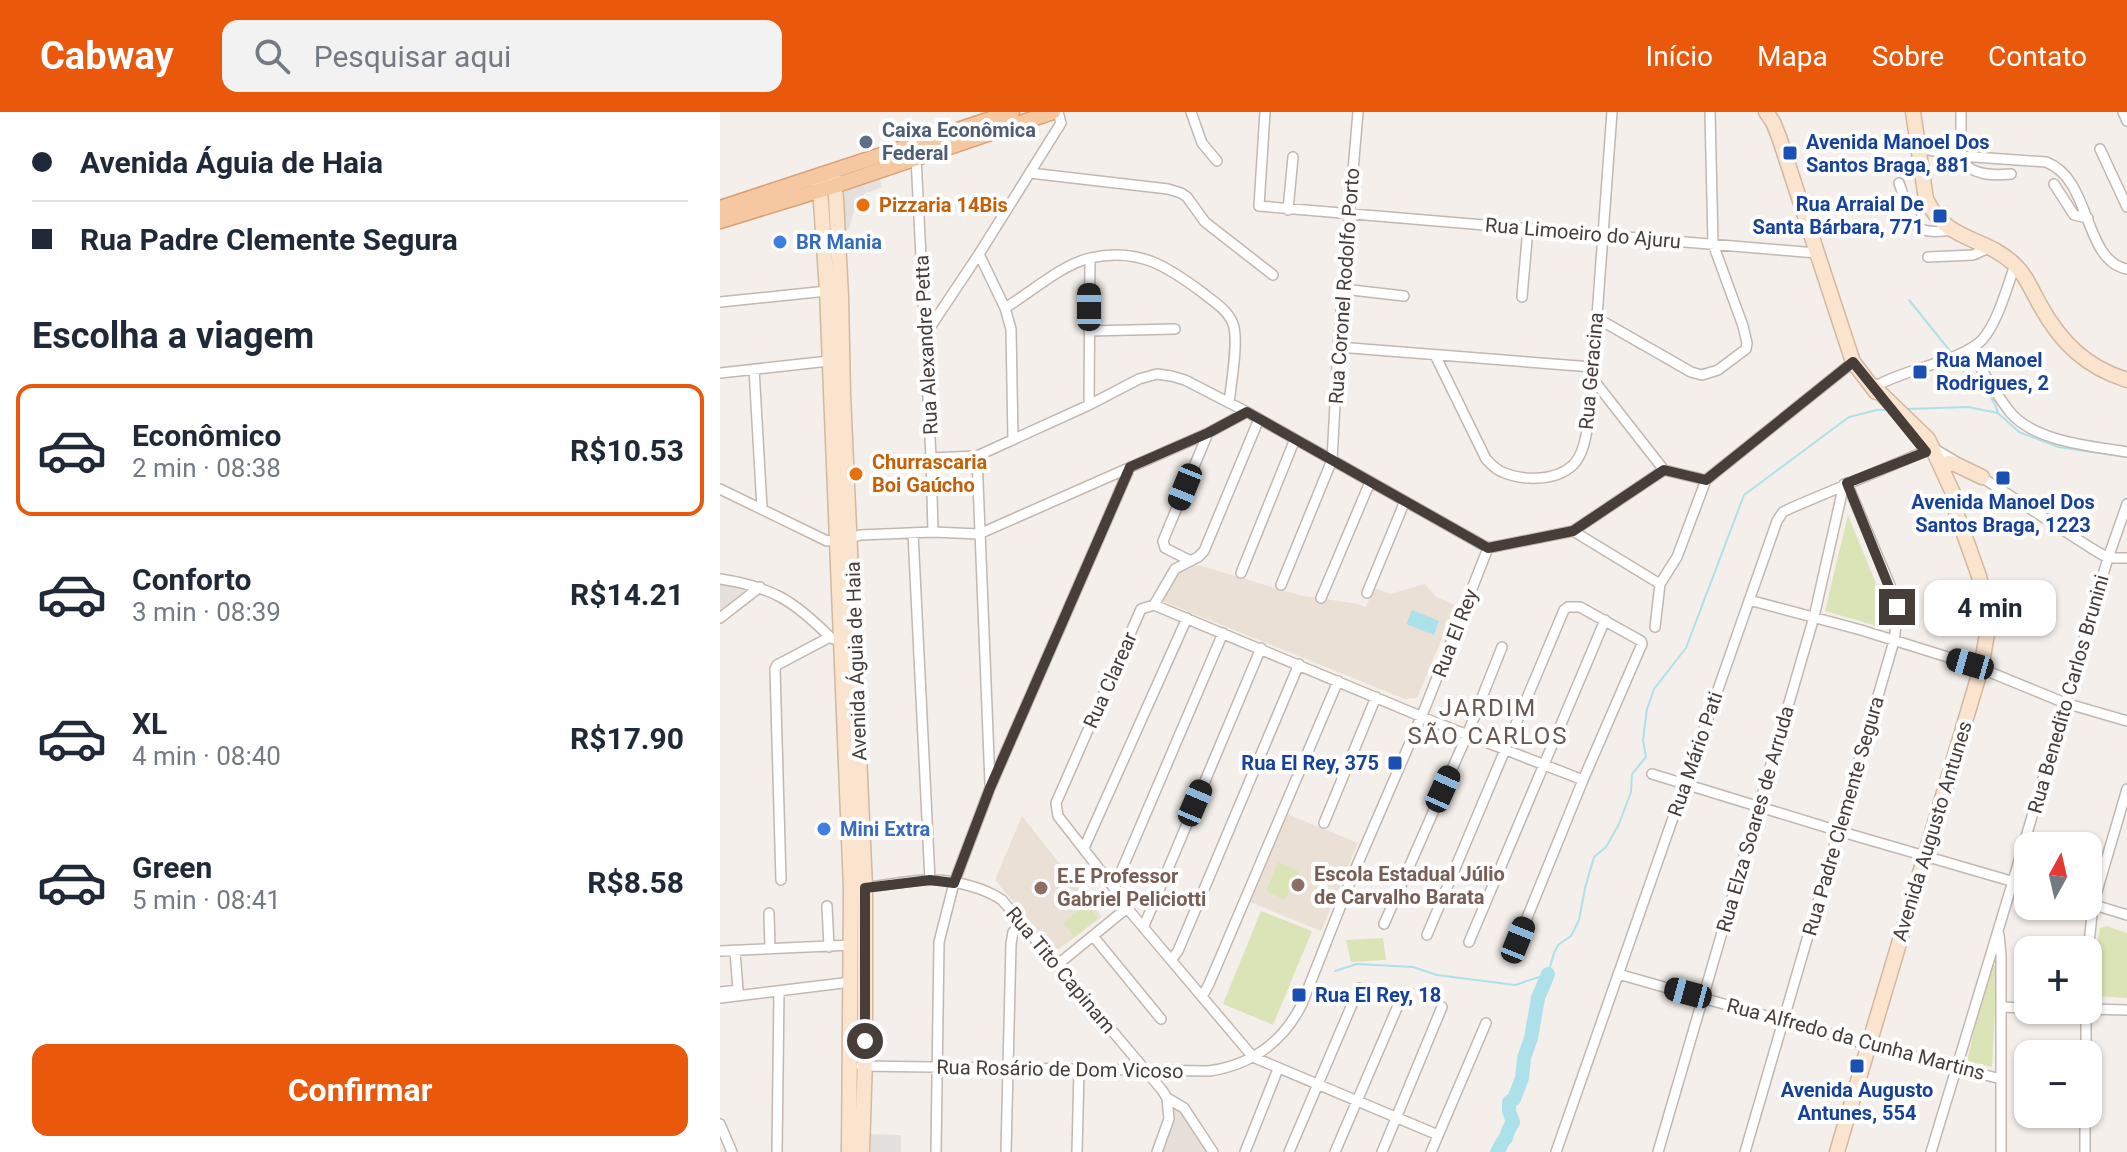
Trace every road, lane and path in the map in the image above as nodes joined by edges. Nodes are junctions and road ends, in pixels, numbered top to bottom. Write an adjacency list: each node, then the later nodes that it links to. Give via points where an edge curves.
1 (1012, 112): 20 (main road)
2 (1056, 112): 12 (main road); 21 (street, via 1061,123)
3 (1191, 112): 19 (street, via 1202,143)
4 (1265, 112): 28 (street, Rua Limoeiro do Ajuru, via 1259,206)
5 (1358, 112): 29 (street, Rua Coronel Rodolfo Porto)
6 (1612, 112): 34 (street, Rua Geracina)
7 (1710, 112): 35 (street)
8 (1766, 112): 37 (main road)
9 (1913, 112): 14 (main road)
10 (1961, 112): 16 (street)
11 (2123, 112): 13 (street)
12 (1029, 116): 17 (main road)
13 (2127, 121)
14 (1918, 148): 16 (street); 33 (main road, via 1926,199)
15 (2100, 149): 26 (street)
16 (1961, 156): 22 (street, via 1968,169 1979,173); 30 (street, via 2046,162 2063,172)
17 (916, 157): 25 (main road); 54 (street, Rua Alexandre Petta)
18 (1293, 157): 28 (street)
19 (1217, 161)
20 (824, 172): 25 (main road, Avenida Águia de Haia); 27 (main road)
21 (1030, 173): 38 (street); 44 (street, via 1181,193 1205,222)
22 (2011, 174)
23 (1899, 183): 33 (street, via 1918,227)
24 (2054, 184): 30 (street, via 2074,215)
25 (827, 188): 31 (main road); 46 (main road, Avenida Águia de Haia); 93 (main road, Avenida Águia de Haia)
26 (2127, 207)
27 (720, 208)
28 (1288, 210): 29 (street, Rua Limoeiro do Ajuru)
29 (1350, 214): 32 (street, Rua Limoeiro do Ajuru); 45 (street, Rua Coronel Rodolfo Porto)
30 (2088, 218): 43 (street, via 2107,257)
31 (720, 221)
32 (1528, 228): 34 (street, Rua Limoeiro do Ajuru); 48 (street)
33 (1952, 230): 36 (main road)
34 (1602, 234): 35 (street, Rua Limoeiro do Ajuru); 51 (street, Rua Geracina)
35 (1713, 244): 37 (street, Rua Limoeiro do Ajuru); 51 (street, via 1747,343 1718,370 1691,372)
36 (1989, 248): 39 (street, via 1973,255); 42 (main road)
37 (1816, 253): 59 (main road)
38 (979, 254): 50 (street); 54 (street)
39 (1928, 257)
40 (2127, 257): 43 (street)
41 (1090, 258): 50 (street); 53 (street); 65 (street, via 1154,261 1225,312 1235,328)
42 (2015, 265): 56 (street, via 1988,331); 63 (main road, via 2075,351 2099,370)
43 (2124, 270)
44 (1273, 275)
45 (1343, 289): 47 (street); 55 (street, Rua Coronel Rodolfo Porto)
46 (827, 291): 49 (street); 58 (main road, Avenida Águia de Haia)
47 (1404, 296)
48 (1522, 297)
49 (720, 302)
50 (1005, 308): 71 (street, via 1011,329)
51 (1595, 317): 61 (street, Rua Geracina)
52 (1175, 329): 53 (street)
53 (1089, 331): 66 (street)
54 (925, 335): 75 (street, Rua Alexandre Petta)
55 (1338, 347): 57 (street); 76 (street, Rua Coronel Rodolfo Porto)
56 (1969, 349): 64 (street); 73 (street, via 2011,412 2028,428)
57 (1435, 355): 61 (street); 61 (street, Rua Geracina, via 1486,459 1502,472 1525,477 1543,478 1573,465 1585,441)
58 (829, 361): 60 (street); 93 (main road, Avenida Águia de Haia)
59 (1853, 362): 64 (main road, Avenida Augusto Antunes); 81 (street)
60 (754, 369): 62 (street); 87 (street)
61 (1592, 372): 79 (street)
62 (720, 373)
63 (2127, 380)
64 (1873, 386): 72 (main road, Avenida Augusto Antunes, via 1928,439)
65 (1229, 403): 66 (street, via 1185,380 1157,374); 67 (street)
66 (1089, 405): 71 (street)
67 (1247, 412): 68 (street); 69 (street)
68 (1259, 419): 70 (street); 97 (street, via 1204,551)
69 (1208, 433): 77 (street); 97 (street, via 1163,541 1165,548)
70 (1295, 439): 76 (street); 98 (street)
71 (1013, 440): 74 (street)
72 (1930, 450): 78 (main road, Avenida Augusto Antunes); 80 (street); 83 (street, Rua Mário Pati); 88 (main road, Avenida Augusto Antunes)
73 (2127, 452)
74 (977, 456): 75 (street); 92 (street)
75 (931, 458): 90 (street, Rua Alexandre Petta)
76 (1332, 460): 82 (street); 101 (street, Rua Coronel Rodolfo Porto)
77 (1130, 467): 92 (street); 130 (street)
78 (1944, 469): 80 (main road, via 1955,464); 88 (main road, Avenida Augusto Antunes)
79 (1664, 470): 81 (street); 89 (street)
80 (1982, 477): 95 (street)
81 (1706, 480): 100 (street, via 1677,557)
82 (1370, 482): 85 (street); 104 (street)
83 (1846, 484): 105 (street, Rua Mário Pati, via 1783,512); 107 (street, Rua Elza Soares de Arruda); 114 (street, Rua Padre Clemente Segura, via 1897,607)
84 (720, 489): 87 (street)
85 (1405, 501): 94 (street); 103 (street)
86 (2127, 504): 95 (street, Rua Benedito Carlos Brunini)
87 (762, 508): 93 (street, via 827,541)
88 (1955, 509): 118 (main road, Avenida Augusto Antunes, via 1984,599 1987,634)
89 (1573, 531): 94 (street); 100 (street)
90 (933, 532): 91 (street); 92 (street)
91 (913, 533): 93 (street); 140 (street)
92 (979, 534): 130 (street)
93 (844, 540): 113 (main road, Avenida Águia de Haia); 143 (main road, Avenida Águia de Haia)
94 (1488, 548): 122 (street, Rua El Rey)
95 (2108, 558): 96 (street); 121 (street, Rua Benedito Carlos Brunini)
96 (2127, 558)
97 (1191, 561): 106 (street, via 1175,569)
98 (1241, 573)
99 (720, 579): 102 (street)
100 (1660, 584): 111 (street)
101 (1281, 585)
102 (760, 587): 108 (street); 113 (street, via 803,610)
103 (1367, 593)
104 (1321, 598)
105 (1749, 600): 107 (street); 129 (street, Rua Mário Pati)
106 (1154, 605): 109 (street); 136 (street, Rua Clarear, via 1141,609 1056,803 1058,816)
107 (1814, 617): 114 (street); 133 (street, Rua Elza Soares de Arruda)
108 (720, 618)
109 (1187, 618): 112 (street); 136 (street)
110 (1605, 620): 125 (street, via 1580,607 1564,610); 126 (street); 128 (street, via 1642,644)
111 (1655, 627)
112 (1223, 633): 116 (street); 144 (street)
113 (835, 638): 139 (street, via 775,669); 143 (main road, Avenida Águia de Haia)
114 (1894, 641): 118 (street); 135 (street, Rua Padre Clemente Segura)
115 (1502, 647): 124 (street)
116 (1261, 648): 117 (street); 152 (street)
117 (1299, 664): 119 (street); 163 (street)
118 (1981, 668): 121 (street); 137 (main road, Avenida Augusto Antunes)
119 (1338, 681): 120 (street); 171 (street)
120 (1376, 697): 122 (street); 134 (street)
121 (2065, 703): 123 (street); 141 (street, Rua Benedito Carlos Brunini)
122 (1421, 716): 124 (street); 183 (street, Rua El Rey, via 1298,1013 1281,1036)
123 (2127, 721)
124 (1467, 735): 125 (street); 151 (street)
125 (1506, 749): 126 (street); 154 (street)
126 (1544, 765): 128 (street); 157 (street)
127 (1652, 774): 129 (street)
128 (1583, 780): 156 (street)
129 (1684, 785): 133 (street); 165 (street, Rua Mário Pati)
130 (990, 788): 142 (street)
131 (2127, 789): 132 (street)
132 (2125, 806): 138 (street)
133 (1758, 807): 135 (street); 172 (street, Rua Elza Soares de Arruda)
134 (1324, 823)
135 (1839, 831): 137 (street); 180 (street, Rua Padre Clemente Segura)
136 (1084, 848): 144 (street, Rua Clarear)
137 (1924, 856): 141 (street); 182 (main road, Avenida Augusto Antunes)
138 (2102, 872)
139 (781, 880)
140 (930, 880): 142 (street, Rua Tito Capinam); 143 (street, Rua Tito Capinam)
141 (2013, 881): 153 (street, Rua Benedito Carlos Brunini)
142 (954, 883): 150 (street, Rua Tito Capinam, via 993,894); 186 (street, via 939,942)
143 (858, 888): 158 (main road, Avenida Águia de Haia); 184 (main road, Avenida Águia de Haia)
144 (1114, 888): 147 (street, Rua Clarear)
145 (827, 906): 159 (street)
146 (2102, 907): 149 (street)
147 (1127, 908): 152 (street, Rua Clarear); 155 (street)
148 (769, 913): 160 (street)
149 (2127, 915)
150 (1023, 924): 164 (street, Rua Tito Capinam); 187 (street, via 1013,932 1011,944)
151 (1384, 924)
152 (1144, 926): 163 (street, Rua Clarear)
153 (1998, 927): 175 (street); 185 (street, Rua Benedito Carlos Brunini)
154 (1427, 935)
155 (1093, 936): 164 (street); 179 (street)
156 (1518, 940)
157 (1469, 942)
158 (852, 945): 159 (street); 166 (main road, Avenida Águia de Haia)
159 (829, 947): 160 (street)
160 (770, 949): 162 (street)
161 (720, 951): 162 (street)
162 (735, 951): 169 (street, via 738,990)
163 (1171, 960): 171 (street, Rua Clarear)
164 (1057, 965): 190 (street, Rua Tito Capinam)
165 (1618, 974): 172 (street, Rua Alfredo da Cunha Martins); 213 (street, Rua Mário Pati)
166 (851, 982): 168 (street); 184 (main road, Avenida Águia de Haia)
167 (1359, 988): 192 (street)
168 (779, 991): 173 (street); 200 (street)
169 (720, 992)
170 (1403, 994): 194 (street)
171 (1202, 997): 183 (street, Rua Clarear)
172 (1704, 997): 180 (street, Rua Alfredo da Cunha Martins); 214 (street, Rua Elza Soares de Arruda)
173 (720, 998)
174 (1442, 1007): 195 (street)
175 (2001, 1007): 176 (street); 191 (street)
176 (2014, 1007)
177 (2102, 1009): 178 (street)
178 (2127, 1010)
179 (1161, 1019)
180 (1783, 1021): 182 (street, Rua Alfredo da Cunha Martins); 215 (street, Rua Padre Clemente Segura)
181 (1486, 1023): 198 (street)
182 (1868, 1045): 185 (street, Rua Alfredo da Cunha Martins); 216 (main road, Avenida Augusto Antunes)
183 (1253, 1057): 188 (street); 190 (street, Rua Rosário de Dom Vicoso, via 1209,1071)
184 (858, 1066): 186 (street, Rua Rosário de Dom Vicoso); 201 (main road, Avenida Águia de Haia); 202 (main road, Avenida Águia de Haia)
185 (1955, 1067): 191 (street, Rua Alfredo da Cunha Martins); 217 (street, Rua Benedito Carlos Brunini)
186 (937, 1068): 187 (street, Rua Rosário de Dom Vicoso); 203 (street)
187 (1007, 1068): 189 (street, Rua Rosário de Dom Vicoso); 204 (street)
188 (1278, 1069): 192 (street); 208 (street)
189 (1079, 1070): 190 (street, Rua Rosário de Dom Vicoso); 205 (street)
190 (1144, 1070): 193 (street, Rua Tito Capinam)
191 (2001, 1079): 218 (street)
192 (1317, 1085): 194 (street); 209 (street)
193 (1167, 1098): 206 (street, via 1169,1119); 207 (street, Rua Tito Capinam, via 1184,1108)
194 (1356, 1101): 195 (street); 210 (street)
195 (1396, 1118): 198 (street); 211 (street)
196 (720, 1124): 199 (street)
197 (2085, 1128): 219 (street)
198 (1438, 1135): 212 (street)
199 (732, 1152)
200 (777, 1152)
201 (849, 1152)
202 (862, 1152)
203 (936, 1152)
204 (1006, 1152)
205 (1077, 1152)
206 (1157, 1152)
207 (1213, 1152)
208 (1245, 1152)
209 (1289, 1152)
210 (1335, 1152)
211 (1382, 1152)
212 (1431, 1152)
213 (1556, 1152)
214 (1658, 1152)
215 (1745, 1152)
216 (1837, 1152)
217 (1931, 1152)
218 (2001, 1152)
219 (2085, 1152)

